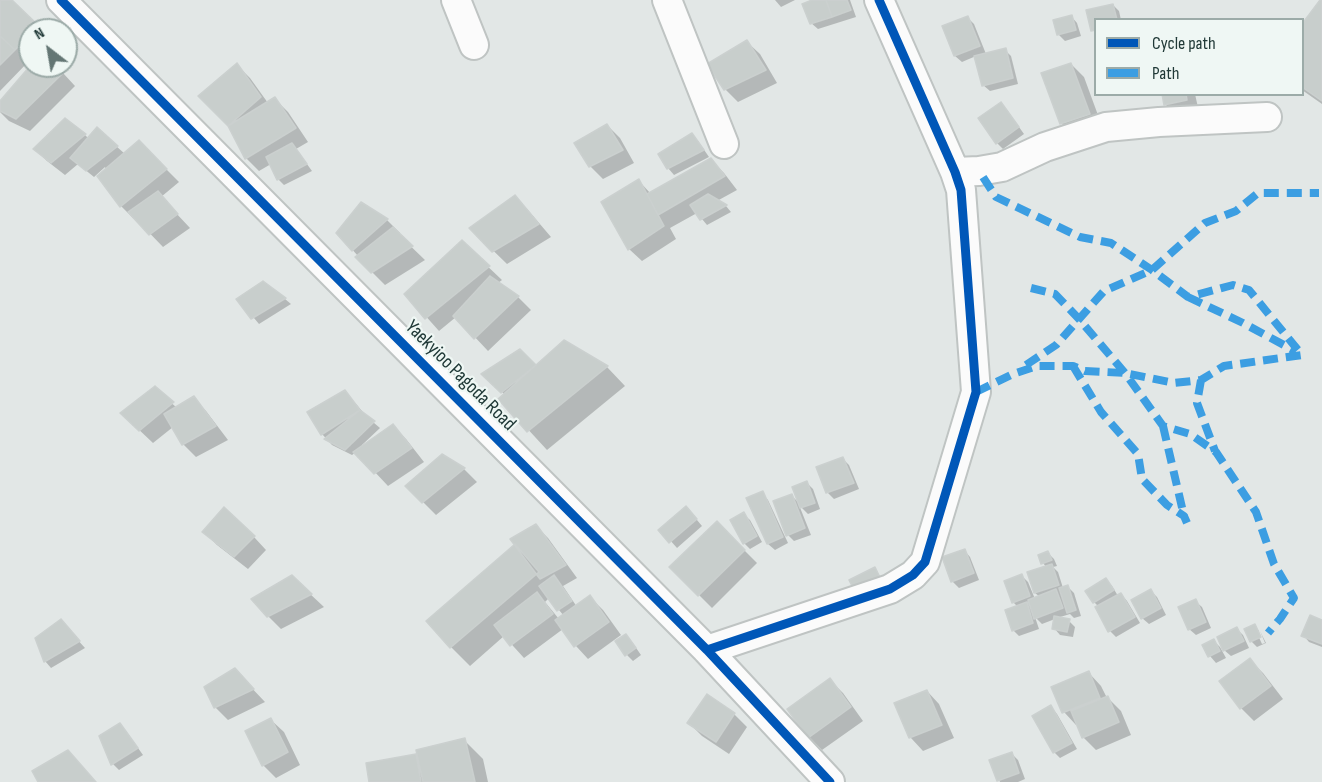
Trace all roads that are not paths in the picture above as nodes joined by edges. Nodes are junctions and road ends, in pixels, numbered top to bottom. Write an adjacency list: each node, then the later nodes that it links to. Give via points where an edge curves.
1 (61, 0): 9 (street, Yaekyioo Pagoda Road)
2 (456, 0): 5 (street)
3 (667, 0): 7 (street)
4 (879, 0): 8 (street)
5 (474, 45)
6 (1267, 117): 8 (street, via 1106,127 1045,147 1002,167)
7 (724, 144)
8 (955, 172): 9 (street, via 961,190 976,392 925,562 890,589)
9 (707, 650): 10 (street, Yaekyioo Pagoda Road)
10 (830, 782)

